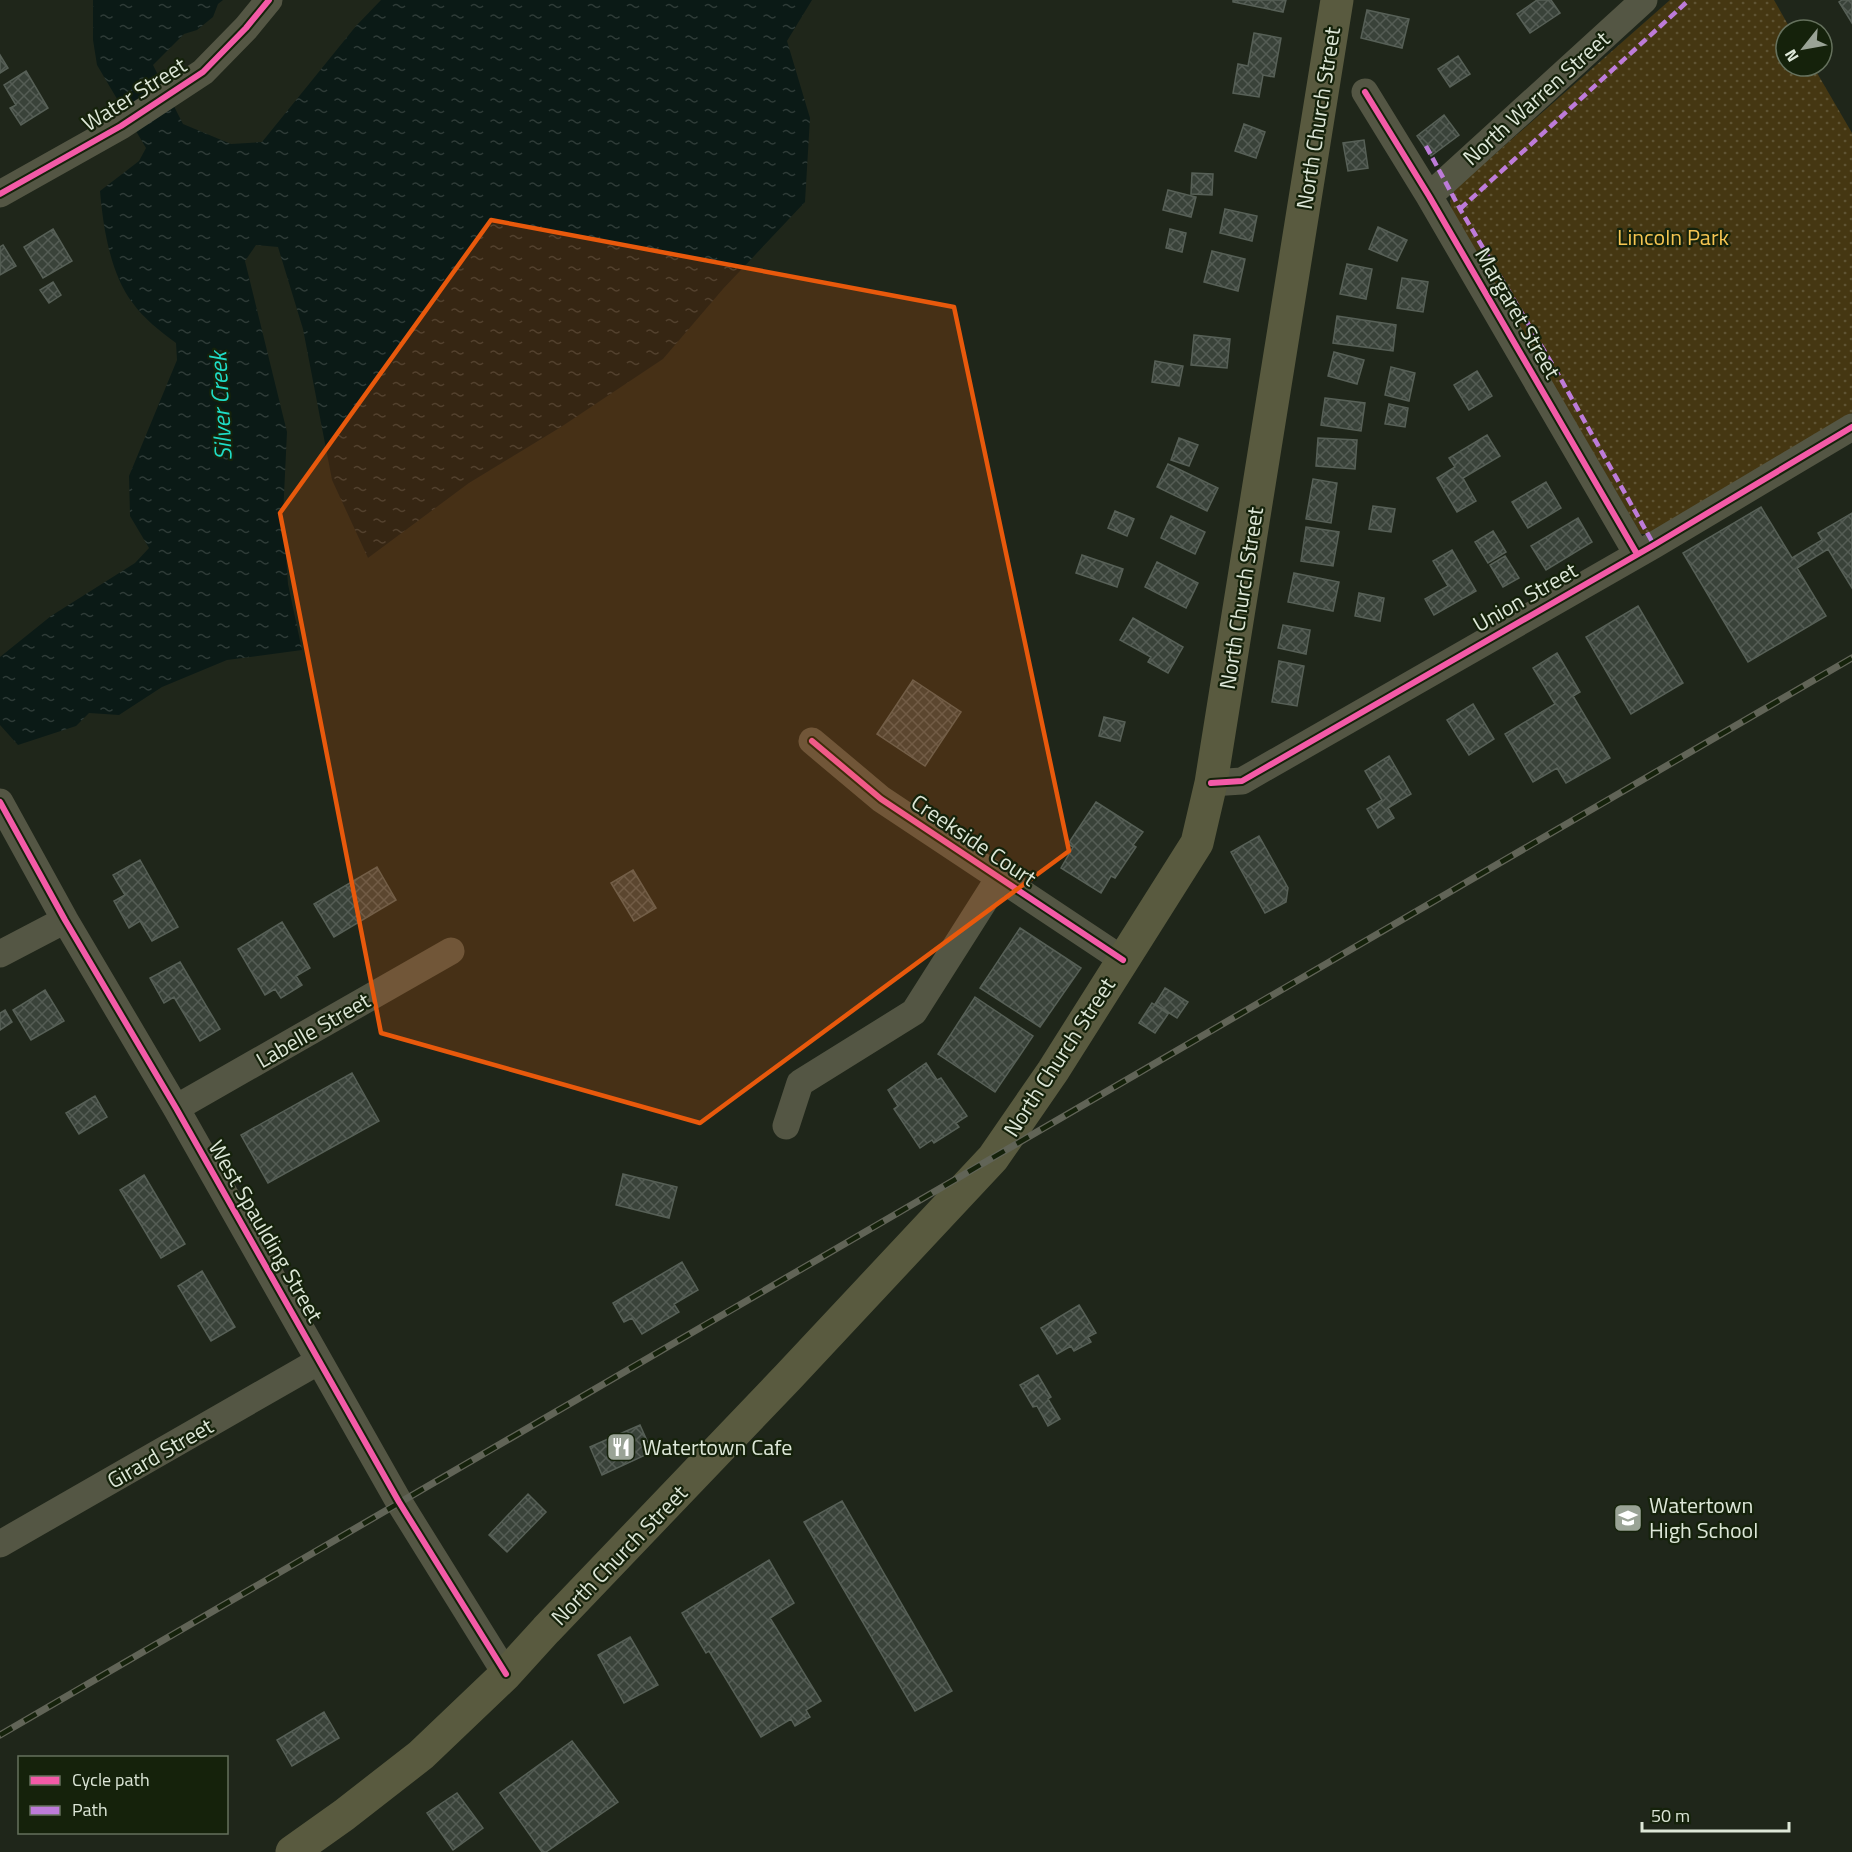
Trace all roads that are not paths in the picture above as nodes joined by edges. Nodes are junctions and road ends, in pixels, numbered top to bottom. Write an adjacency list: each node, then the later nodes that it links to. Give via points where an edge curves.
1 (268, 0): 5 (street, Water Street, via 203,72 121,126)
2 (1336, 0): 10 (main road, North Church Street)
3 (1644, 0): 6 (street, North Warren Street)
4 (1365, 92): 6 (street, Margaret Street)
5 (0, 194)
6 (1429, 196): 8 (street, Margaret Street)
7 (1852, 427): 8 (street, Union Street)
8 (1637, 554): 10 (street, Union Street, via 1242,781)
9 (813, 741): 12 (street, Creekside Court, via 881,799)
10 (1211, 783): 16 (main road, North Church Street, via 1197,843)
11 (0, 802): 13 (street, West Spaulding Street)
12 (999, 878): 16 (street, Creekside Court); 18 (street, via 914,1012 800,1083)
13 (64, 920): 15 (street); 17 (street, West Spaulding Street)
14 (451, 951): 17 (street, Labelle Street)
15 (0, 954)
16 (1123, 960): 21 (main road, North Church Street, via 993,1158)
17 (176, 1108): 19 (street, West Spaulding Street)
18 (786, 1126)
19 (319, 1361): 20 (street, Girard Street); 21 (street, West Spaulding Street, via 399,1502)
20 (0, 1544)
21 (506, 1674): 22 (main road, North Church Street, via 420,1755)
22 (292, 1852)

